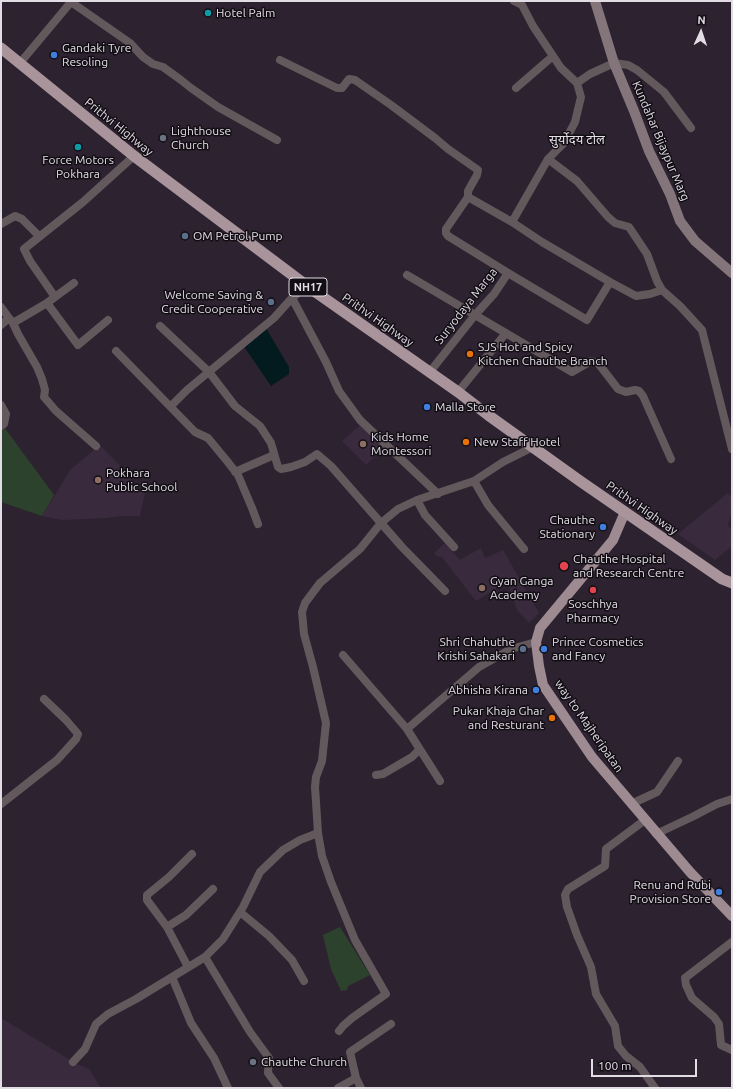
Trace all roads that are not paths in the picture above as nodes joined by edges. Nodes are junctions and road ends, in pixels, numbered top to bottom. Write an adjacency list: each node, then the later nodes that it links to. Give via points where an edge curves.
1 (514, 1): 4 (street, via 522,5)
2 (595, 1): 7 (main road, Kundahar Bijaypur Marg)
3 (1, 48): 6 (highway, Prithvi Highway / NH17)
4 (553, 56): 8 (street); 9 (street)
5 (280, 60): 14 (street, via 337,88 342,88 349,79 355,80 391,105 478,170 468,191)
6 (20, 63): 11 (street, via 71,2 130,43 144,57 163,67 218,107); 12 (highway, Prithvi Highway / NH17)
7 (614, 63): 8 (street); 10 (street, via 628,65 637,70 664,92); 19 (main road, Kundahar Bijaypur Marg, via 680,221 695,241)
8 (577, 83): 13 (street, via 581,97 576,122 564,143)
9 (516, 88)
10 (690, 128)
11 (277, 140)
12 (134, 156): 17 (street, via 83,202); 23 (highway, Prithvi Highway / NH17)
13 (548, 159): 15 (street); 24 (street, via 577,181 608,217 629,227 647,254)
14 (468, 197): 15 (street); 18 (street, Suryodaya Marga, via 446,229 446,233)
15 (512, 222): 21 (street)
16 (1, 224): 17 (street, via 15,216 22,219)
17 (39, 236): 25 (street, via 24,249)
18 (508, 273): 21 (street, via 587,320); 29 (street, Suryodaya Marga)
19 (732, 273)
20 (407, 275): 29 (street)
21 (610, 282): 24 (street, via 636,296)
22 (74, 283): 25 (street)
23 (307, 286): 26 (street); 37 (highway, Prithvi Highway / NH17)
24 (662, 290): 44 (street, via 702,330)
25 (55, 297): 27 (street)
26 (292, 298): 36 (street, via 274,318); 49 (street, via 339,391 360,420)
27 (46, 303): 30 (street, via 78,344); 31 (street)
28 (1, 307): 31 (street)
29 (475, 315): 34 (street); 37 (street, Suryodaya Marga)
30 (108, 320)
31 (11, 321): 32 (street); 42 (street, via 40,372 45,390 44,397)
32 (1, 325)
33 (160, 326): 36 (street)
34 (506, 333): 38 (street); 46 (street, via 572,372 591,361 598,363 618,389 640,392)
35 (116, 351): 40 (street)
36 (209, 372): 40 (street); 45 (street, via 235,406 260,426 271,443)
37 (429, 373): 38 (highway, Prithvi Highway / NH17)
38 (458, 392): 43 (highway, Prithvi Highway / NH17)
39 (1, 405): 41 (street, via 6,414)
40 (171, 406): 47 (street, via 195,432 208,438)
41 (1, 426)
42 (96, 446)
43 (533, 447): 48 (street); 51 (highway, Prithvi Highway / NH17)
44 (732, 449)
45 (274, 455): 47 (street); 52 (street, via 281,469 305,462 317,454 331,466)
46 (671, 459)
47 (235, 472): 53 (street)
48 (474, 481): 49 (street); 55 (street, via 488,505)
49 (438, 494): 50 (street)
50 (418, 500): 52 (street, via 398,509); 54 (street, via 425,515)
51 (625, 512): 56 (highway, Prithvi Highway / NH17, via 722,579); 58 (main road, way to Majheripatan, via 614,540 540,628)
52 (381, 523): 57 (street); 70 (street, via 360,549 320,583 305,603 302,612 304,634 326,723 322,761 316,779)
53 (258, 524)
54 (454, 547)
55 (524, 549)
56 (732, 583)
57 (445, 591)
58 (536, 642): 61 (street, via 511,649 479,667); 68 (main road, way to Majheripatan, via 543,685 592,757)
59 (342, 655): 61 (street)
60 (44, 699): 67 (street, via 78,734 76,739 57,760)
61 (407, 729): 62 (street)
62 (419, 750): 64 (street, via 383,774); 65 (street)
63 (678, 761): 68 (street, via 657,792)
64 (376, 775)
65 (440, 782)
66 (732, 798): 71 (street)
67 (1, 804)
68 (631, 804): 69 (main road, way to Majheripatan)
69 (645, 820): 71 (main road, way to Majheripatan); 91 (street, via 606,849 605,866 568,889 565,895 574,928 591,967 596,994 615,1026 618,1046 640,1067)
70 (318, 833): 74 (street, via 284,850 260,872); 83 (street, via 322,856 345,918 386,994 352,1018)
71 (656, 834): 75 (main road, way to Majheripatan)
72 (192, 854): 76 (street, via 147,894 147,900)
73 (212, 889): 76 (street, via 186,915)
74 (240, 912): 78 (street, via 223,939); 81 (street, via 269,936 292,960)
75 (732, 916)
76 (167, 927): 79 (street)
77 (732, 942): 84 (street, via 686,978 686,985 692,998 719,1024 721,1045)
78 (205, 957): 79 (street); 88 (street, via 250,1032 269,1058 268,1073)
79 (188, 967): 80 (street)
80 (172, 977): 85 (street, via 108,1014 96,1024 85,1050); 87 (street, via 191,1022 214,1058)
81 (304, 981)
82 (391, 1024): 86 (street, via 350,1052)
83 (339, 1031)
84 (732, 1050)
85 (73, 1062)
86 (356, 1078): 89 (street); 90 (street)
87 (228, 1088)
88 (279, 1088)
89 (338, 1088)
90 (361, 1088)
91 (655, 1088)

